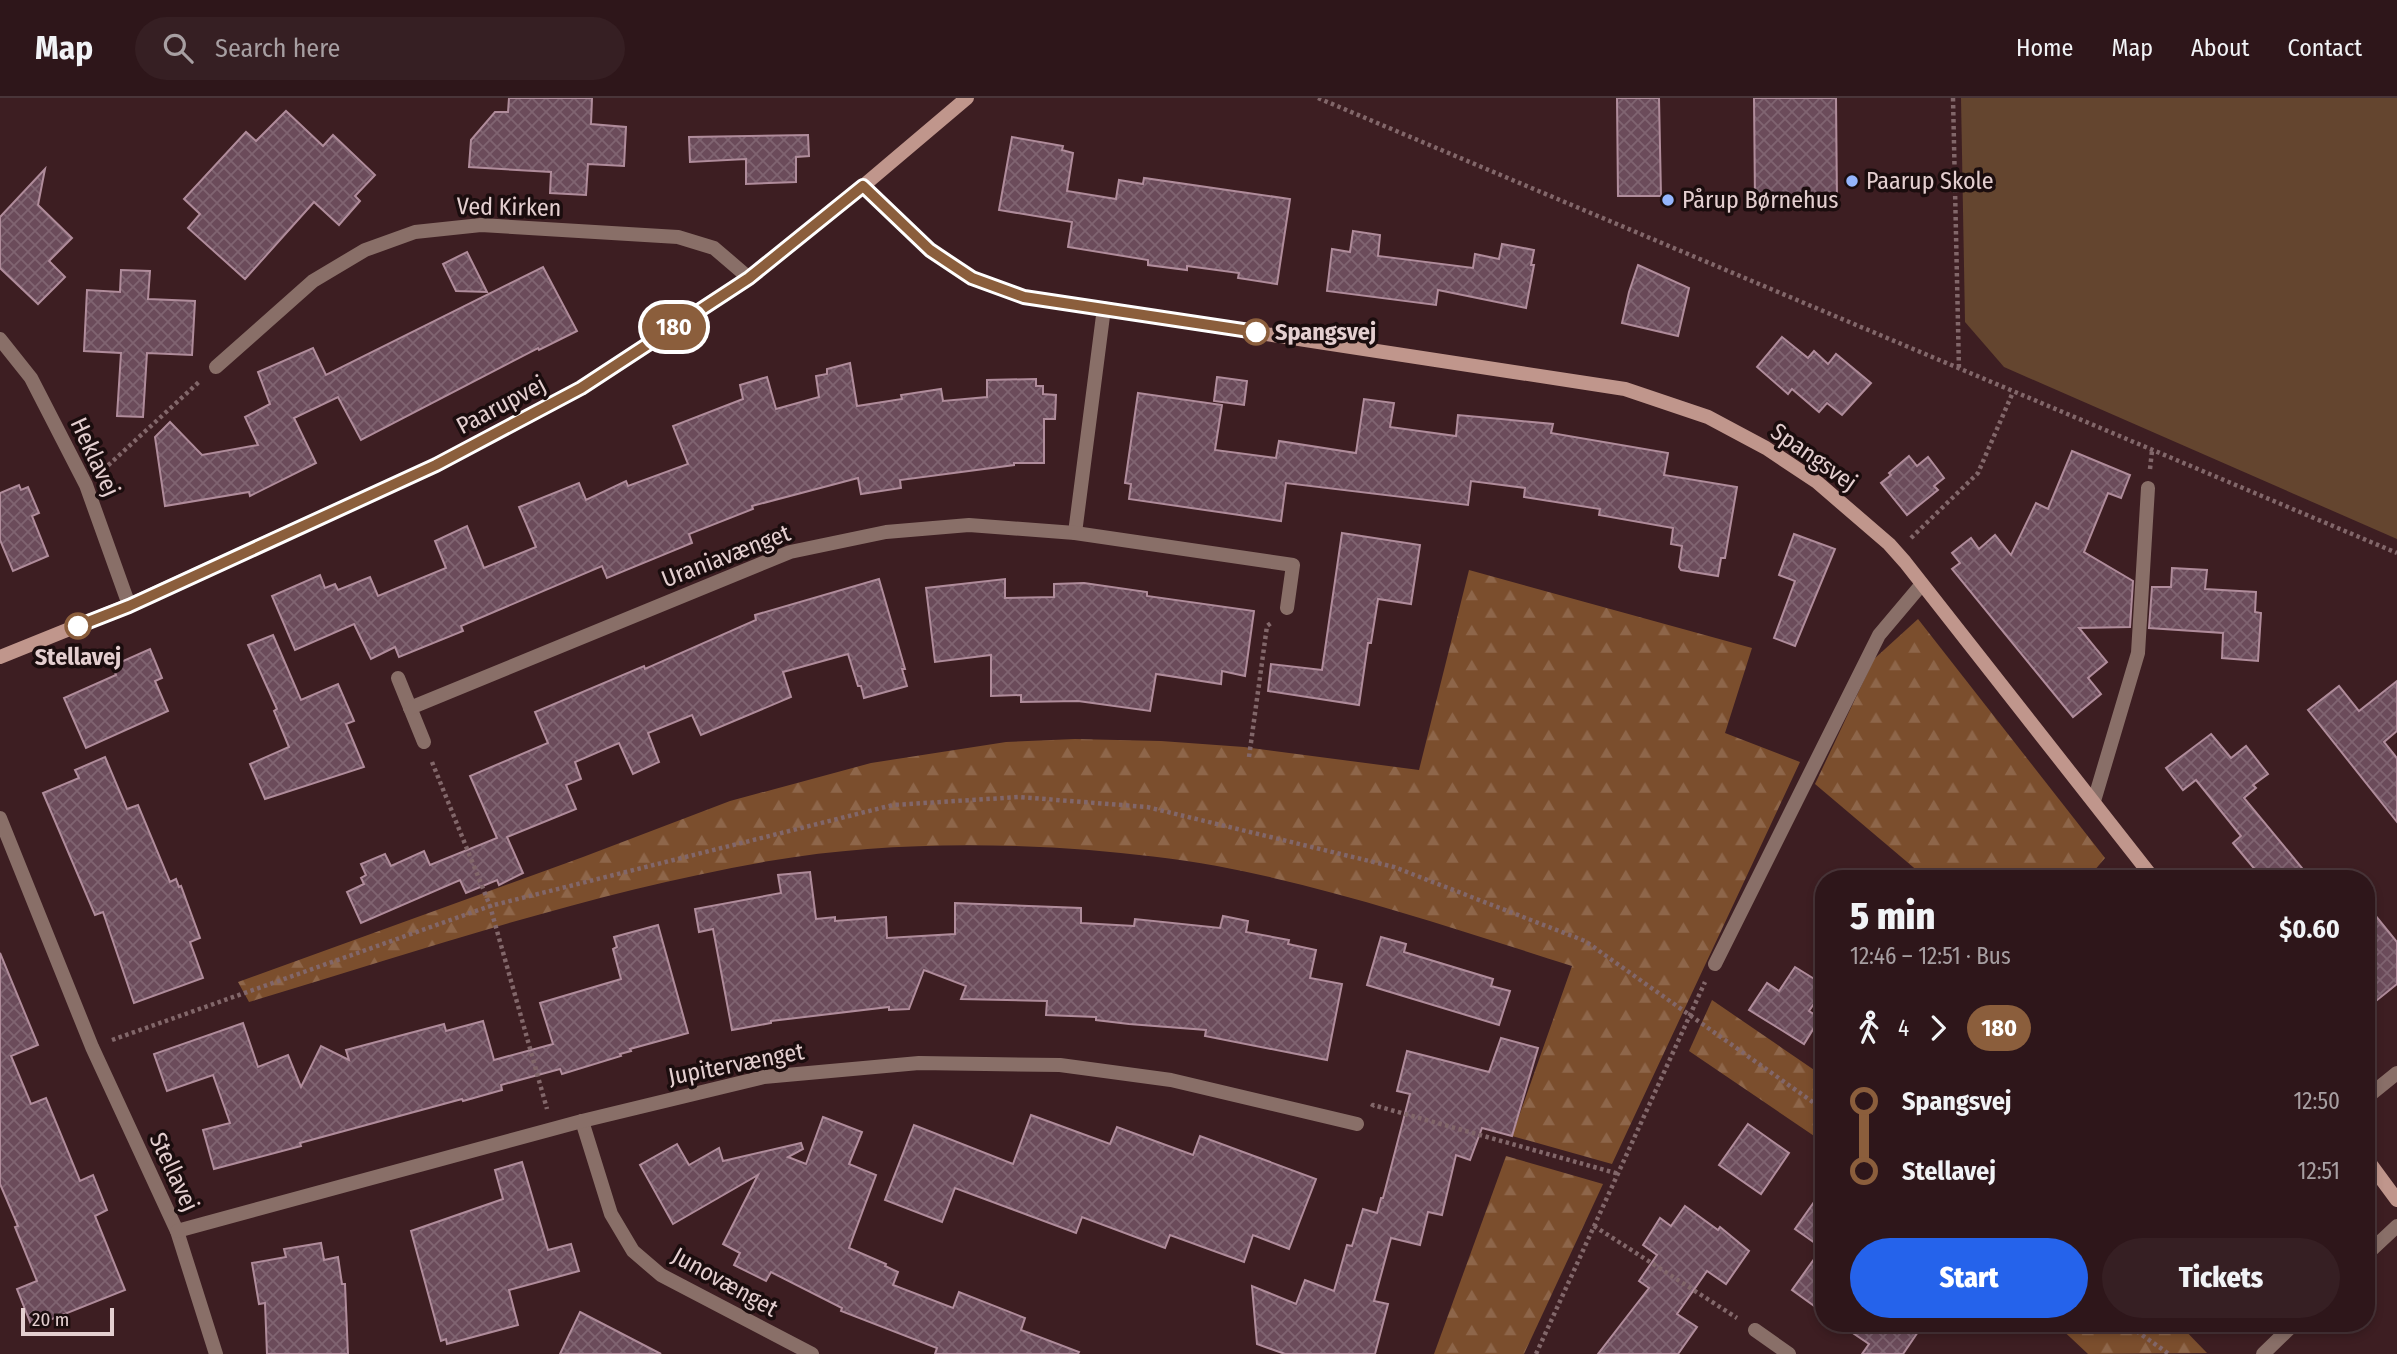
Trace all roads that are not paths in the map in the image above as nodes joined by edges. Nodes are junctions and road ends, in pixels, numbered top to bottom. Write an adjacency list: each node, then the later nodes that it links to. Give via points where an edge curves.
1 (967, 98): 2 (street, Paarupvej)
2 (863, 186): 3 (street, Paarupvej); 4 (street, Spangsvej, via 930,250 972,278 1024,297)
3 (749, 278): 6 (street, Ved Kirken, via 715,248 678,237 481,225 415,232 365,250 313,281); 10 (street, Paarupvej, via 581,388 436,465)
4 (1104, 308): 8 (street); 9 (street, Spangsvej, via 1625,389 1708,417 1816,482 1896,551)
5 (0, 339): 10 (street, Heklavej, via 31,377 86,485)
6 (216, 367)
7 (2148, 488): 16 (street, via 2138,653)
8 (1075, 533): 11 (street, Uraniavænget, via 1293,565); 14 (street, Uraniavænget, via 969,525 887,532 790,552)
9 (1922, 584): 16 (street, Spangsvej); 19 (street, via 1879,635)
10 (129, 606): 12 (street, Paarupvej)
11 (1287, 608)
12 (0, 657)
13 (398, 678): 14 (street)
14 (410, 708): 15 (street)
15 (424, 742)
16 (2094, 801): 18 (street, Spangsvej)
17 (0, 818): 27 (street, Stellavej, via 92,1047)
18 (2147, 870)
19 (1715, 964)
20 (2397, 1073): 21 (street)
21 (2375, 1091)
22 (582, 1121): 23 (street, Jupitervænget, via 764,1077 919,1063 1060,1065 1159,1079); 27 (street, Jupitervænget); 32 (street, Junovænget, via 611,1214 633,1251 661,1275)
23 (1357, 1124)
24 (2375, 1170): 25 (street)
25 (2397, 1199)
26 (2397, 1226): 28 (street)
27 (177, 1231): 31 (street, Stellavej)
28 (2375, 1247)
29 (1755, 1330): 33 (street)
30 (2286, 1332): 34 (street)
31 (216, 1354)
32 (812, 1354)
33 (1789, 1354)
34 (2263, 1354)

